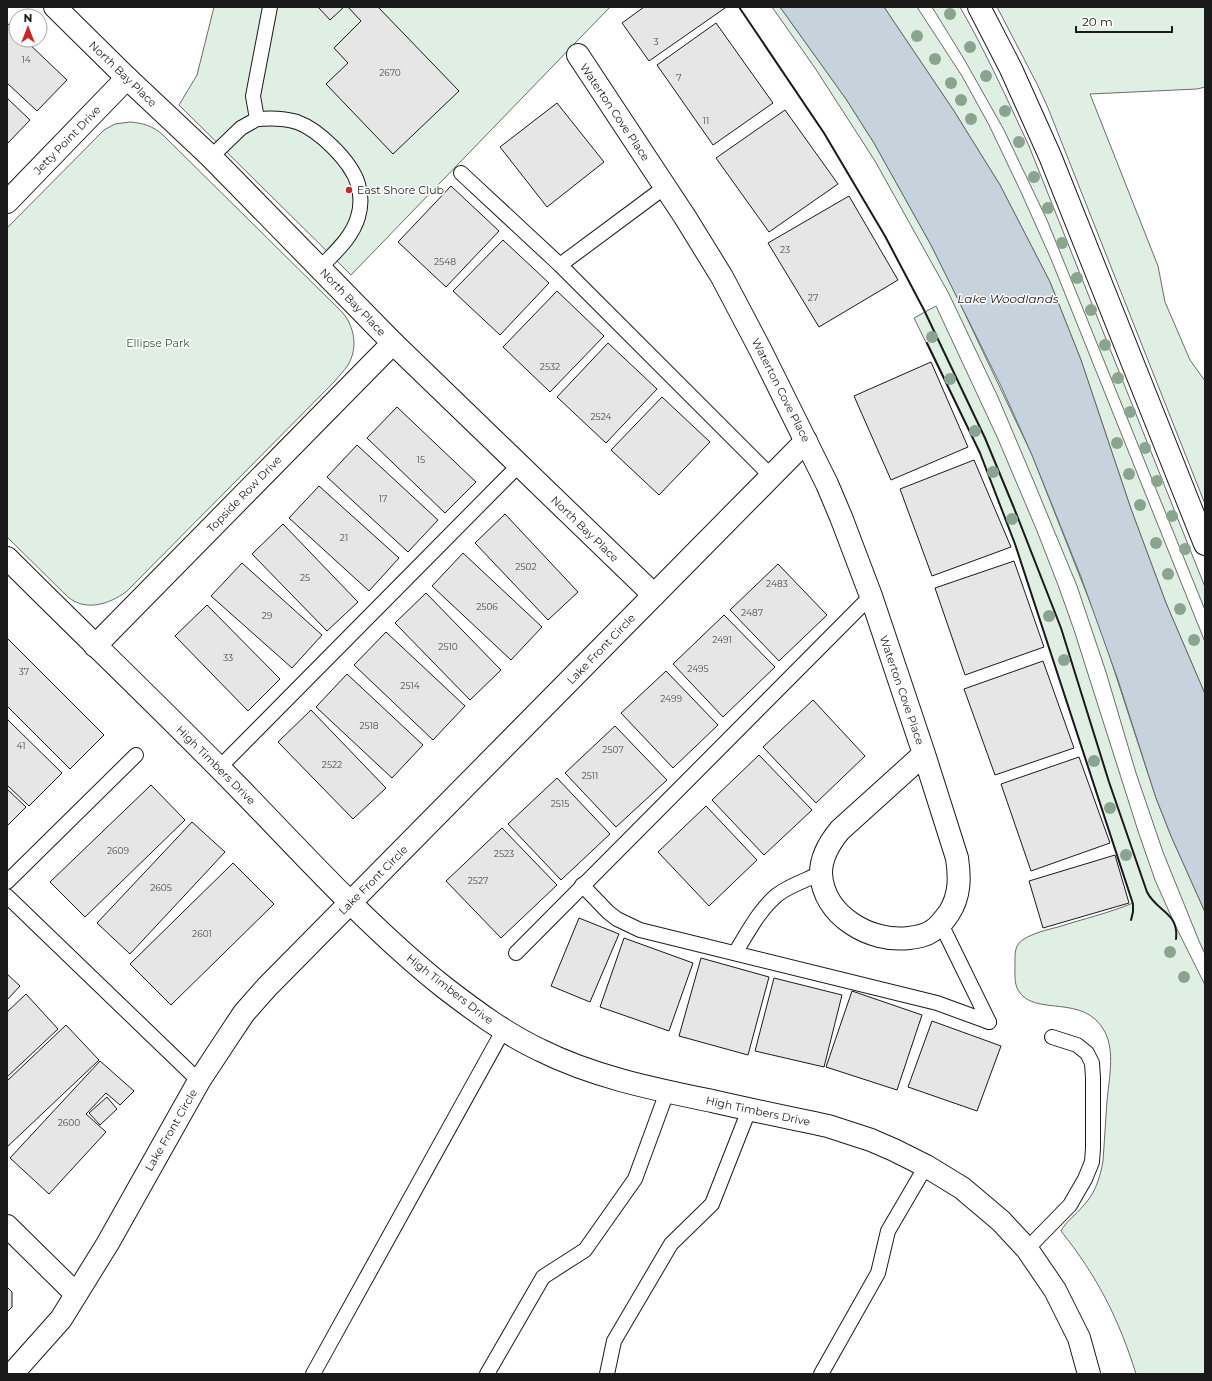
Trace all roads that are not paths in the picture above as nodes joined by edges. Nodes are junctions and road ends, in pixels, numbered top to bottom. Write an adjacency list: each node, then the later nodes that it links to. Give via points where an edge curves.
1 (55, 7): 5 (street, North Bay Place)
2 (270, 7): 6 (lane, via 253,96)
3 (979, 7): 17 (street, via 1050,156)
4 (578, 55): 9 (street, Waterton Cove Place)
5 (127, 78): 7 (street, North Bay Place); 10 (street, Jetty Point Drive)
6 (257, 119): 7 (lane, via 241,128); 12 (lane, via 283,119 316,132 340,155 358,184 360,209 355,226 346,241)
7 (211, 157): 12 (street, North Bay Place)
8 (461, 173): 11 (lane)
9 (665, 187): 11 (lane); 14 (street, Waterton Cove Place, via 722,277)
10 (7, 202)
11 (560, 265): 16 (lane)
12 (320, 268): 13 (street, North Bay Place)
13 (392, 343): 15 (street, North Bay Place); 21 (street, Topside Row Drive)
14 (806, 441): 16 (street, Lake Front Circle); 20 (street, Waterton Cove Place, via 841,517)
15 (519, 465): 19 (street, North Bay Place); 24 (lane)
16 (772, 477): 19 (street, Lake Front Circle)
17 (1205, 544)
18 (7, 558): 21 (street, High Timbers Drive)
19 (654, 595): 29 (street, Lake Front Circle)
20 (871, 596): 22 (street, Waterton Cove Place); 27 (lane)
21 (96, 646): 24 (street, High Timbers Drive)
22 (924, 754): 25 (street, Waterton Cove Place, via 832,839); 30 (street, Waterton Cove Place, via 959,871 960,882 955,901)
23 (136, 755): 26 (lane)
24 (219, 768): 29 (street, High Timbers Drive)
25 (821, 872): 30 (street, Waterton Cove Place, via 825,893 836,910 867,932 890,939 902,939 925,935); 32 (lane, via 785,890 769,902)
26 (7, 882)
27 (582, 885): 31 (lane); 32 (lane, via 608,912 630,925)
28 (7, 896): 35 (lane)
29 (351, 902): 33 (street, High Timbers Drive, via 422,969 464,1003); 35 (street, Lake Front Circle, via 244,1013)
30 (941, 924): 32 (lane, via 989,1022 937,1003)
31 (516, 953)
32 (735, 953)
33 (504, 1029): 36 (street, High Timbers Drive, via 539,1050 580,1068); 43 (lane)
34 (1052, 1036): 40 (lane, via 1077,1044 1087,1053 1092,1063 1092,1162 1086,1179 1070,1205)
35 (199, 1081): 41 (street, Lake Front Circle, via 108,1243)
36 (667, 1092): 37 (street, High Timbers Drive); 44 (lane, via 635,1179 585,1250 543,1277)
37 (749, 1110): 38 (street, High Timbers Drive, via 852,1133); 45 (lane, via 712,1204 670,1244 614,1341)
38 (926, 1166): 40 (street, High Timbers Drive, via 976,1200); 46 (lane, via 888,1232 878,1273)
39 (7, 1226): 41 (street)
40 (1028, 1249): 47 (street, High Timbers Drive, via 1055,1290 1078,1338)
41 (76, 1294): 42 (street, Lake Front Circle)
42 (20, 1372)
43 (313, 1374)
44 (488, 1374)
45 (607, 1374)
46 (821, 1374)
47 (1089, 1374)

